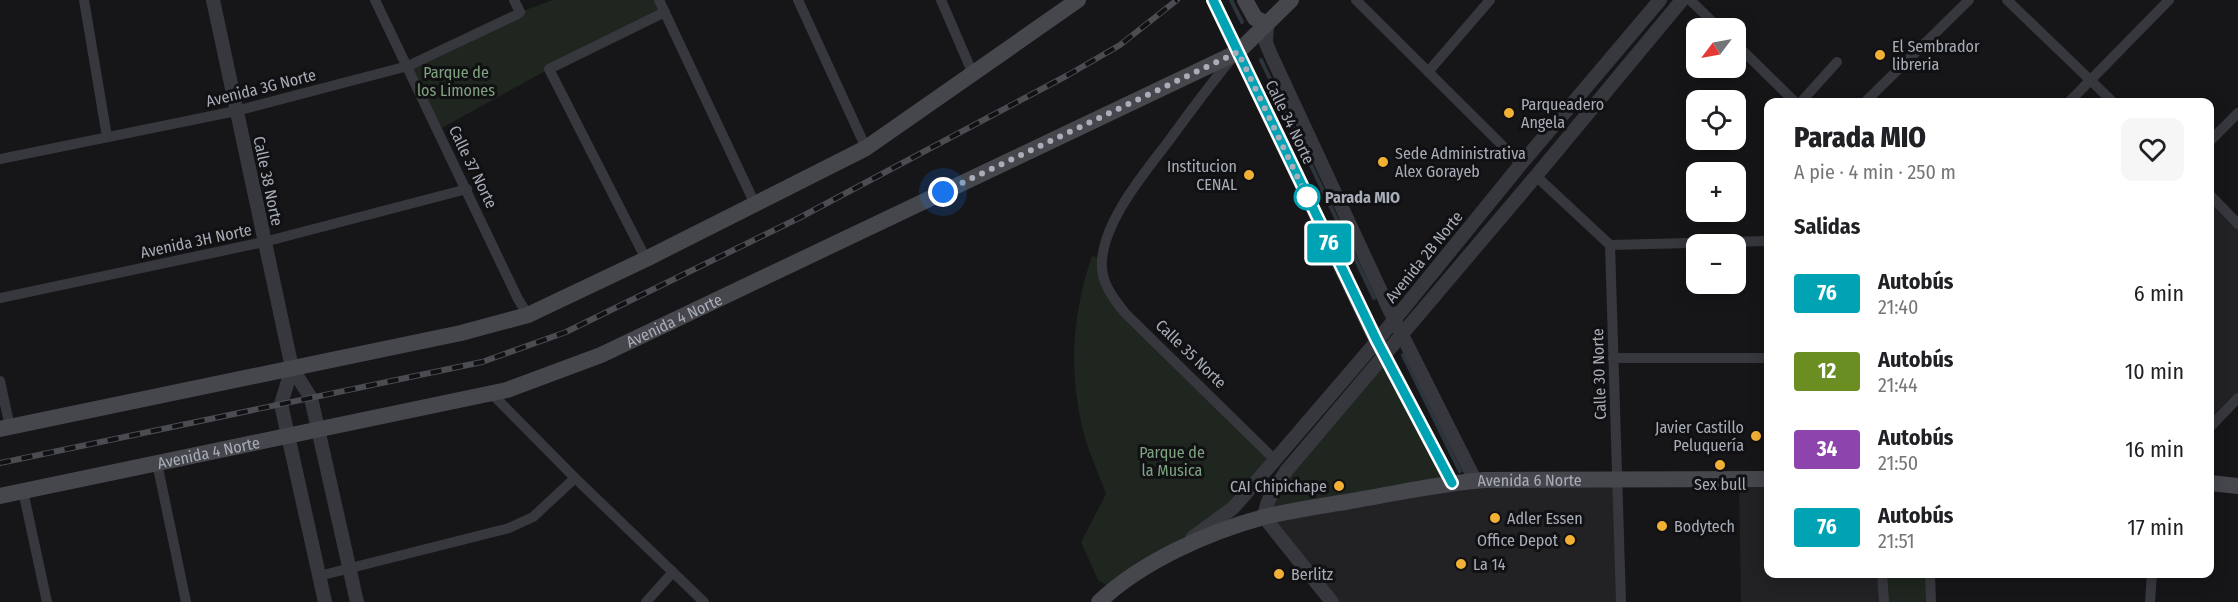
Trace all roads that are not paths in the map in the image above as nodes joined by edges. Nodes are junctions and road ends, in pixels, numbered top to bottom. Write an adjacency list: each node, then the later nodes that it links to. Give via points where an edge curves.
1 (84, 0): 37 (street)
2 (213, 0): 35 (street, Calle 38 Norte)
3 (375, 0): 26 (street, Calle 37 Norte)
4 (514, 0): 26 (street, Avenida 3G Norte, via 518,14)
5 (659, 0): 20 (street)
6 (798, 0): 39 (street)
7 (941, 0): 28 (street)
8 (1213, 0): 23 (street, Calle 34 Norte)
9 (1245, 0): 22 (main road, via 1255,18)
10 (1291, 0): 22 (main road, Avenida 4 Norte)
11 (1356, 0): 27 (street)
12 (1490, 0): 27 (street)
13 (1660, 0): 41 (street, Avenida 2B Norte)
14 (1682, 0): 42 (street, Avenida 2B Norte)
15 (1690, 0): 21 (street)
16 (1969, 0): 32 (street)
17 (2007, 0): 29 (street)
18 (2169, 0): 29 (street)
19 (1075, 1): 28 (main road)
20 (665, 12): 45 (street); 50 (street, via 549,69)
21 (1709, 18)
22 (1267, 24): 23 (main road, Avenida 4 Norte); 53 (street, Calle 34 Norte, via 1266,43)
23 (1238, 52): 55 (street, Calle 34 Norte); 61 (main road, Avenida 4 Norte, via 601,355); 67 (street, Calle 35 Norte, via 1131,191 1105,243 1101,262 1104,281 1125,313)
24 (1746, 54): 30 (street)
25 (1837, 62): 31 (street)
26 (408, 66): 35 (street, Avenida 3G Norte); 43 (street, Calle 37 Norte)
27 (1428, 72): 41 (street)
28 (974, 74): 39 (main road)
29 (2090, 81): 33 (street); 34 (street)
30 (1791, 98)
31 (1805, 98)
32 (1869, 98)
33 (2073, 98)
34 (2109, 98)
35 (236, 111): 37 (street, Avenida 3G Norte); 48 (street, Calle 38 Norte)
36 (2238, 113): 38 (street)
37 (107, 137): 40 (street, Avenida 3G Norte)
38 (2214, 137)
39 (866, 148): 45 (main road)
40 (0, 159)
41 (1521, 164): 53 (street, Avenida 2B Norte)
42 (1536, 176): 49 (street); 54 (street, Avenida 2B Norte)
43 (467, 189): 48 (street, Avenida 3H Norte); 52 (street, Calle 37 Norte)
44 (2214, 199): 46 (street)
45 (755, 204): 50 (main road)
46 (2238, 224)
47 (1764, 241): 49 (street)
48 (264, 242): 51 (street, Avenida 3H Norte); 59 (street, Calle 38 Norte)
49 (1610, 245): 57 (street, Calle 30 Norte)
50 (646, 259): 52 (main road)
51 (0, 298)
52 (528, 315): 59 (main road)
53 (1394, 319): 54 (street, Calle 34 Norte); 55 (street, Avenida 2B Norte)
54 (1402, 334): 56 (street, Avenida 2B Norte); 71 (street, Calle 34 Norte)
55 (1377, 341): 56 (street, Calle 34 Norte); 67 (street, Avenida 2B Norte)
56 (1384, 356): 73 (street, Calle 34 Norte); 78 (street, Avenida 2B Norte, via 1287,470 1271,495)
57 (1613, 358): 58 (street); 72 (street, Calle 30 Norte)
58 (1764, 358)
59 (292, 368): 64 (main road); 65 (street, Calle 38 Norte, via 311,398); 66 (street, Calle 38 Norte, via 281,404)
60 (0, 381): 64 (street)
61 (491, 393): 65 (main road, Avenida 4 Norte); 69 (street)
62 (2238, 398): 63 (street)
63 (2214, 423)
64 (5, 428)
65 (318, 429): 66 (main road, Avenida 4 Norte); 80 (street, Calle 38 Norte)
66 (288, 435): 68 (main road, Avenida 4 Norte); 82 (street, Calle 38 Norte)
67 (1275, 460): 79 (street, Avenida 2B Norte, via 1233,508)
68 (157, 463): 76 (main road, Avenida 4 Norte); 87 (street)
69 (575, 478): 80 (street, via 533,517 509,528); 81 (street)
70 (1764, 479): 72 (main road, Avenida 6 Norte)
71 (1475, 480): 72 (main road, Avenida 6 Norte); 73 (main road, Avenida 6 Norte)
72 (1617, 480): 94 (street, Calle 30 Norte)
73 (1452, 483): 78 (main road, Avenida 6 Norte)
74 (2214, 483): 75 (main road)
75 (2238, 486)
76 (23, 491): 77 (main road, Avenida 4 Norte); 86 (street)
77 (0, 496)
78 (1264, 517): 79 (main road, Avenida 6 Norte); 93 (street)
79 (1178, 549): 92 (main road, Avenida 6 Norte)
80 (349, 569): 82 (street); 89 (street, Calle 38 Norte)
81 (673, 572): 90 (street); 91 (street)
82 (319, 576): 88 (street, Calle 38 Norte)
83 (1882, 578): 95 (street)
84 (1930, 578): 96 (street)
85 (2152, 578): 97 (street)
86 (47, 602)
87 (186, 602)
88 (325, 602)
89 (357, 602)
90 (646, 602)
91 (704, 602)
92 (1099, 602)
93 (1332, 602)
94 (1621, 602)
95 (1884, 602)
96 (1931, 602)
97 (2150, 602)

